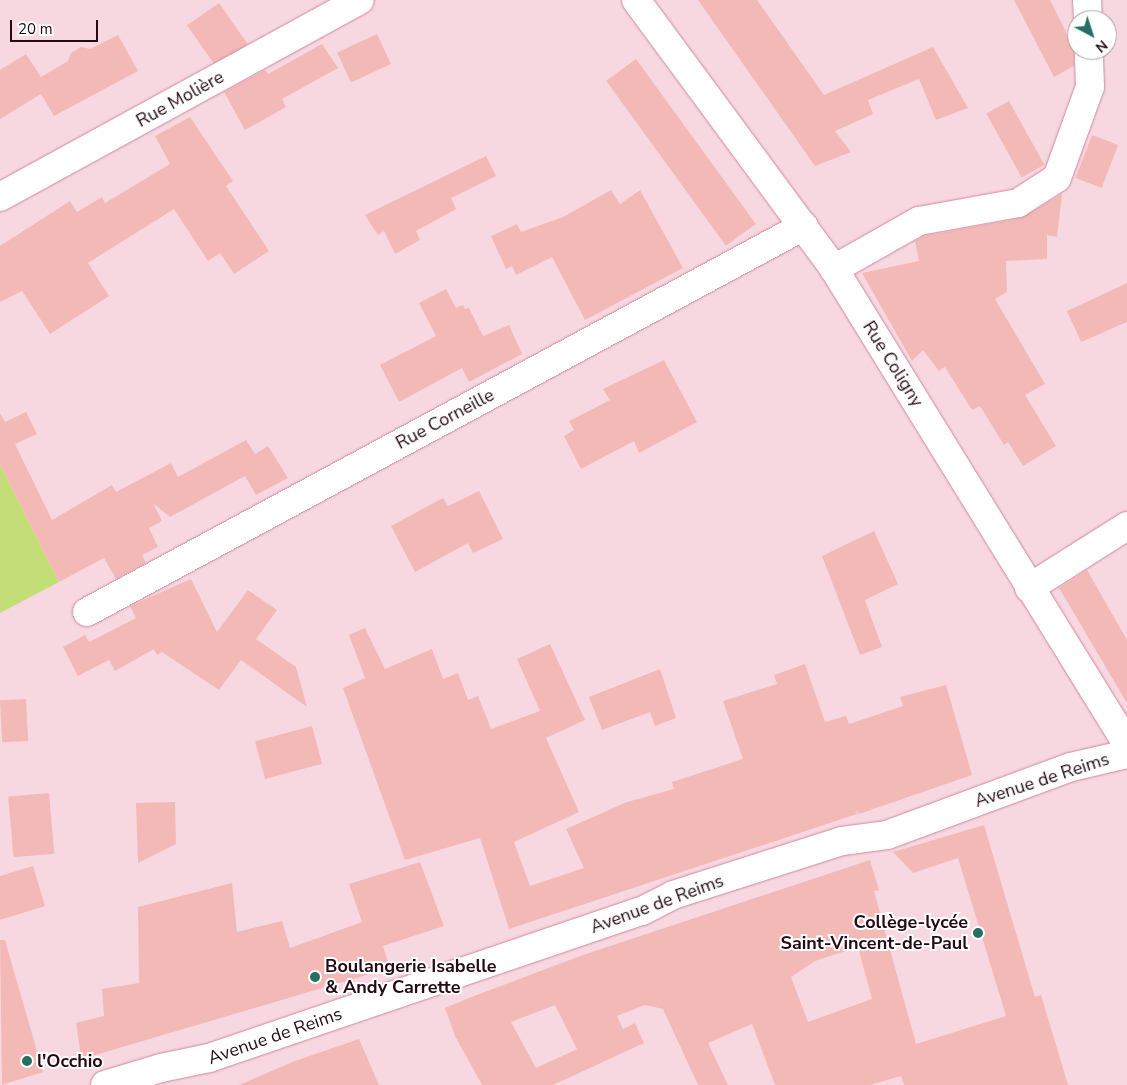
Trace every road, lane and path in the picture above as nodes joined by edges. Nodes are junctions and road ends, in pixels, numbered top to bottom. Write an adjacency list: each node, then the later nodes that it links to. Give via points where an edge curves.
1 (360, 0): 4 (street, Rue Molière)
2 (636, 0): 5 (street, Rue Coligny)
3 (1089, 60): 6 (street, via 1090,87 1057,178 1018,203 920,221)
4 (0, 198)
5 (804, 226): 6 (street, Rue Coligny); 9 (street, Rue Corneille)
6 (834, 269): 8 (street, Rue Coligny)
7 (1127, 526): 8 (street)
8 (1029, 588): 10 (street, Rue Coligny)
9 (87, 612)
10 (1127, 744)
11 (1127, 754): 12 (street, Avenue de Reims, via 1071,767 887,835 842,841 673,895 642,911)
12 (190, 1064): 13 (street, Avenue de Reims, via 160,1068); 14 (street, Avenue de Reims)
13 (108, 1085)
14 (172, 1085)

